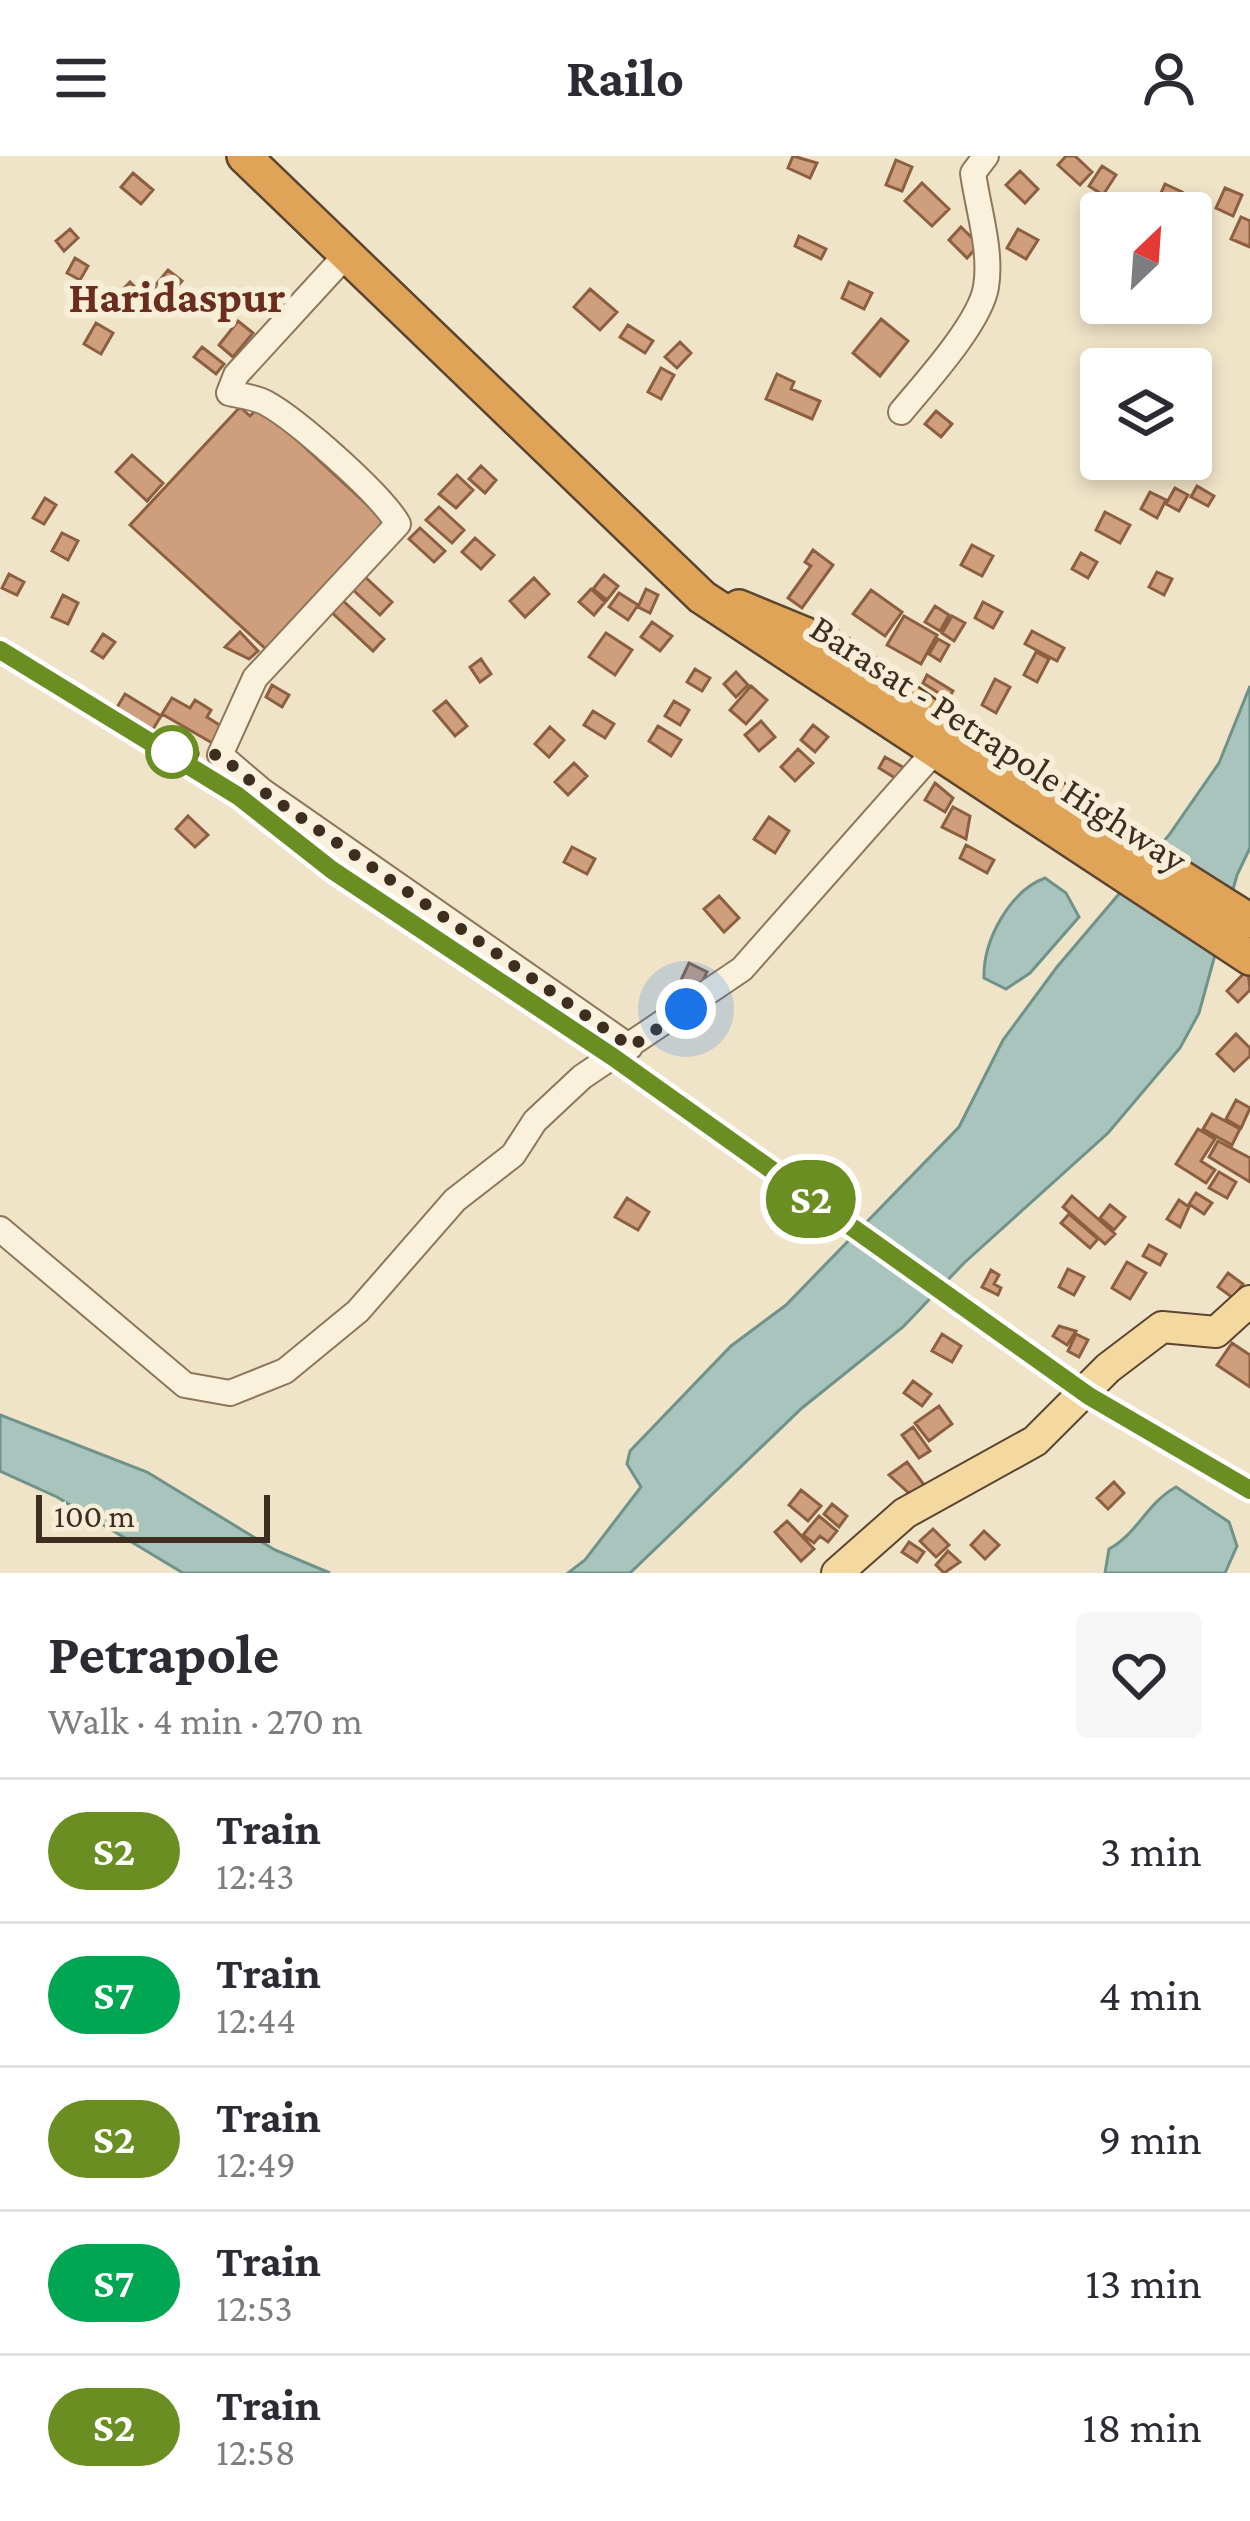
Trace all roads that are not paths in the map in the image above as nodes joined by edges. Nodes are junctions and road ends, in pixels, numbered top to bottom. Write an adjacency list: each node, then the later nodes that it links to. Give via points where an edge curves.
1 (244, 156): 3 (highway, Barasat - Petrapole Highway)
2 (986, 156): 4 (street, via 973,173 986,292)
3 (347, 254): 5 (highway, Barasat - Petrapole Highway); 10 (street, via 236,375 230,393 280,413 398,524 255,678 220,755)
4 (901, 412)
5 (702, 597): 6 (highway, Barasat - Petrapole Highway); 7 (highway, Barasat - Petrapole Highway, via 824,642)
6 (934, 752): 7 (highway, Barasat - Petrapole Highway); 10 (street, via 742,969)
7 (1048, 812): 8 (highway, Barasat - Petrapole Highway); 9 (highway, Barasat - Petrapole Highway)
8 (1250, 921)
9 (1250, 958)
10 (631, 1047): 11 (street, via 582,1077 535,1121 513,1155 455,1200 358,1311 285,1371 230,1393 185,1385)
11 (0, 1229)
12 (1250, 1301): 13 (main road, via 1216,1332 1162,1327 1035,1442 905,1513)
13 (837, 1573)

